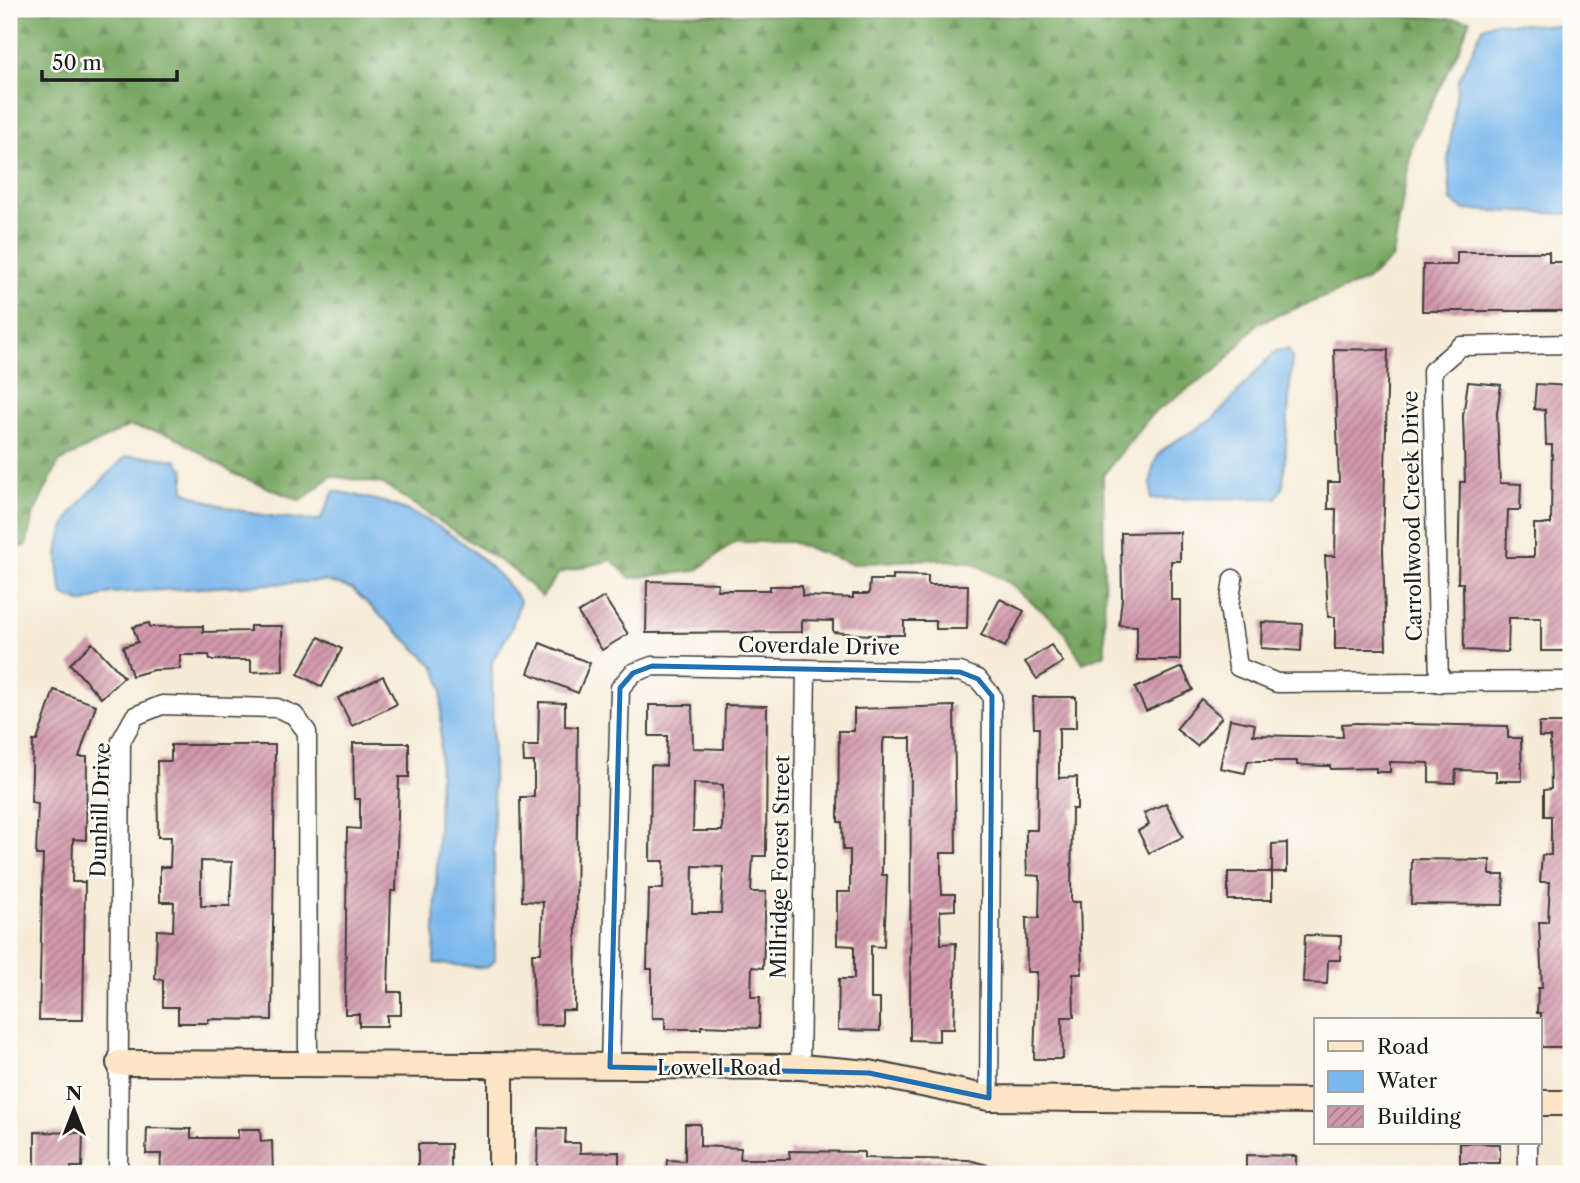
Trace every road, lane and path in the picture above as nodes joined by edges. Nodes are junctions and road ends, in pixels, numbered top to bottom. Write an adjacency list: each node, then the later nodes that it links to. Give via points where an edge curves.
1 (1571, 344): 5 (street, Carrollwood Creek Drive, via 1461,346 1432,371)
2 (1233, 579): 5 (street, via 1229,607 1238,667 1277,683)
3 (806, 669): 9 (street, Coverdale Drive, via 652,666 633,673 620,688); 10 (street, Millridge Forest Street); 11 (street, Coverdale Drive, via 960,672 978,679 992,696)
4 (1571, 681): 5 (street)
5 (1438, 683)
6 (118, 1063): 7 (street, Lowell Road); 7 (street, Dunhill Drive, via 121,741 135,716 162,705 277,708 295,715 307,732); 16 (street, Dunhill Drive)
7 (308, 1066): 8 (street, Lowell Road)
8 (501, 1067): 9 (street, Lowell Road); 17 (street)
9 (610, 1067): 10 (street, Lowell Road)
10 (800, 1067): 11 (street, Lowell Road, via 869,1073)
11 (989, 1098): 12 (street, Lowell Road)
12 (1314, 1101)
13 (1542, 1102): 14 (street)
14 (1571, 1103)
15 (1528, 1144): 18 (street)
16 (118, 1174)
17 (501, 1174)
18 (1528, 1174)

